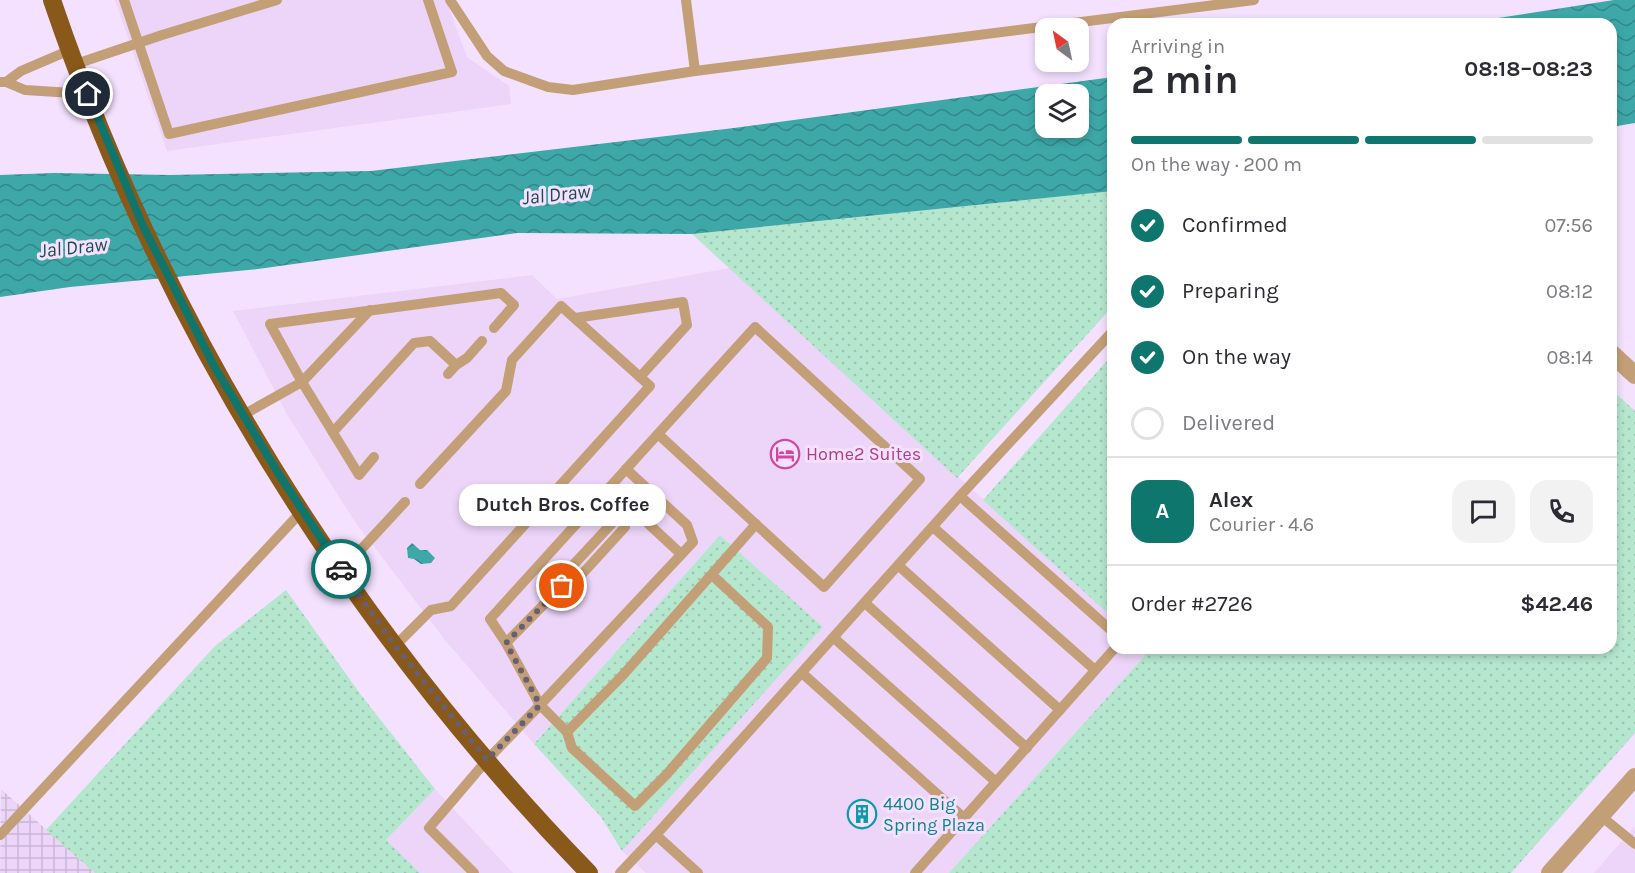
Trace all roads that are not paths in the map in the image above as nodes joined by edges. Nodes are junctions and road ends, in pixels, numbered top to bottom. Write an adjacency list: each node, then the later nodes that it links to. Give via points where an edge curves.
1 (52, 0): 12 (highway)
2 (124, 0): 11 (lane)
3 (277, 0): 8 (lane)
4 (428, 0): 11 (lane, via 452,72 169,134)
5 (450, 0): 13 (lane, via 487,56 504,71 548,87 573,90)
6 (686, 0): 13 (lane)
7 (1254, 0): 9 (lane)
8 (242, 5): 11 (lane)
9 (1112, 18)
10 (1107, 19): 13 (lane)
11 (138, 43): 12 (lane)
12 (73, 57): 14 (lane, via 21,71); 15 (highway)
13 (695, 71)
14 (3, 82): 15 (lane, via 25,90)
15 (88, 94): 27 (highway, via 143,226 214,366)
16 (370, 310): 18 (lane, via 501,293 514,305); 26 (lane); 26 (lane, via 270,324)
17 (575, 318): 25 (lane); 25 (lane, via 683,302 687,325); 32 (lane, via 561,306 512,360 506,391)
18 (494, 328)
19 (1107, 337): 33 (lane)
20 (482, 341): 22 (lane)
21 (1617, 358): 24 (street)
22 (456, 365): 23 (lane); 28 (lane, via 430,341 414,343)
23 (448, 374)
24 (1635, 375)
25 (640, 377): 46 (lane, via 650,386 451,606 431,610)
26 (302, 382): 27 (lane); 28 (lane)
27 (243, 414): 35 (highway)
28 (333, 432): 30 (lane, via 359,475)
29 (658, 434): 31 (lane); 36 (lane); 36 (lane, via 755,327 920,479 824,587)
30 (374, 458)
31 (626, 469): 38 (lane, via 687,525 693,542); 45 (lane, via 490,619)
32 (420, 484)
33 (960, 496): 37 (lane); 43 (lane)
34 (405, 502): 40 (lane)
35 (302, 511): 40 (highway); 59 (lane)
36 (756, 524): 41 (lane)
37 (933, 527): 39 (lane); 48 (lane)
38 (681, 554): 45 (lane, via 640,516 615,520 563,576 562,586); 50 (lane)
39 (899, 566): 42 (lane); 51 (lane)
40 (342, 570): 46 (highway)
41 (711, 575): 52 (lane); 52 (lane, via 768,627 767,658 667,774 635,806 572,748)
42 (865, 603): 44 (lane); 53 (lane)
43 (1107, 627)
44 (834, 638): 49 (lane); 56 (lane)
45 (506, 643): 50 (lane)
46 (395, 646): 54 (highway)
47 (1110, 654): 48 (lane)
48 (1095, 670): 51 (lane)
49 (802, 672): 58 (lane); 60 (lane)
50 (540, 705): 52 (lane); 54 (lane)
51 (1060, 710): 53 (lane)
52 (567, 732)
53 (1027, 748): 56 (lane)
54 (487, 760): 62 (lane, via 429,828); 63 (highway)
55 (1635, 777): 57 (street)
56 (996, 782): 58 (lane)
57 (1601, 816): 61 (lane); 67 (street)
58 (964, 818): 66 (lane)
59 (0, 835)
60 (656, 835): 64 (lane); 65 (lane)
61 (1635, 844)
62 (474, 873)
63 (589, 873)
64 (620, 873)
65 (698, 873)
66 (915, 873)
67 (1550, 873)

